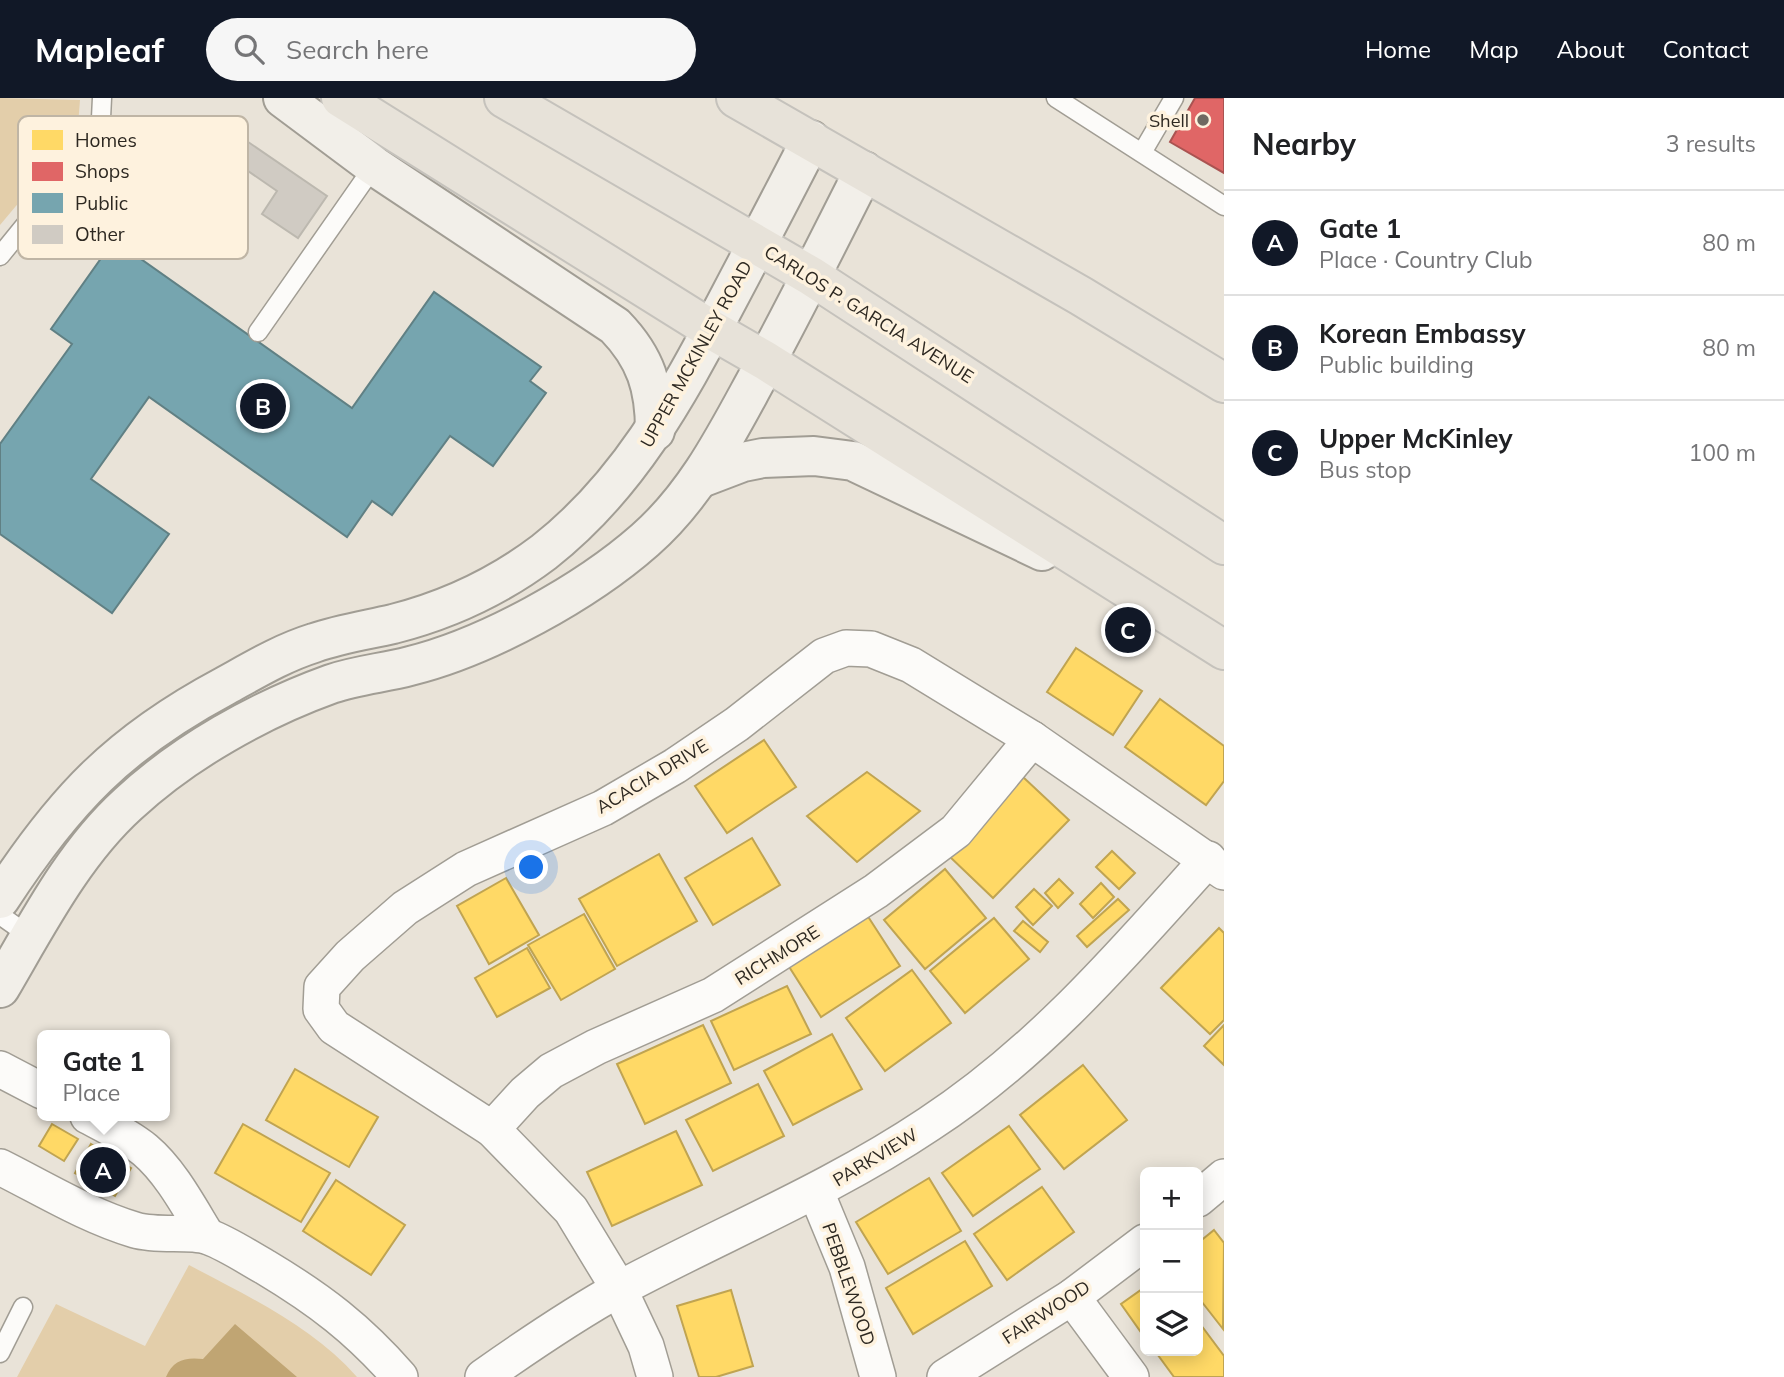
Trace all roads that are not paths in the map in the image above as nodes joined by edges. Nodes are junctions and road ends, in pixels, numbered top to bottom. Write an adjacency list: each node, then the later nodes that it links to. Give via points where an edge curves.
1 (102, 98): 8 (lane)
2 (283, 98): 11 (main road)
3 (341, 98): 18 (main road)
4 (504, 98): 15 (main road, CARLOS P. GARCIA AVENUE)
5 (736, 98): 9 (main road)
6 (1056, 98): 10 (lane)
7 (1174, 98): 10 (lane)
8 (101, 116)
9 (811, 140): 12 (main road); 15 (main road, UPPER MCKINLEY ROAD)
10 (1143, 151): 13 (lane)
11 (374, 166): 19 (lane); 22 (main road, via 615,326 637,351 649,376)
12 (864, 172): 17 (main road); 21 (main road)
13 (1224, 206)
14 (18, 234): 16 (lane)
15 (758, 244): 17 (main road, CARLOS P. GARCIA AVENUE); 18 (main road, UPPER MCKINLEY ROAD)
16 (0, 256)
17 (811, 276): 20 (main road); 24 (main road, CARLOS P. GARCIA AVENUE)
18 (712, 330): 20 (main road); 22 (main road, UPPER MCKINLEY ROAD)
19 (258, 332)
20 (766, 361): 23 (main road); 25 (main road)
21 (1224, 383)
22 (655, 432): 29 (main road, UPPER MCKINLEY ROAD, via 590,512 543,553 500,582 428,614 312,643 274,659 154,727 76,794)
23 (701, 478): 25 (main road, via 763,458 814,456 853,461); 31 (main road, via 642,543 499,634 429,661 361,675 293,699 187,758 127,805 102,832)
24 (1224, 545)
25 (1160, 609): 26 (main road)
26 (1224, 650)
27 (1031, 739): 28 (street, ACACIA DRIVE); 36 (street, RICHMORE, via 956,831 876,891 713,995 551,1071); 36 (street, ACACIA DRIVE, via 911,665 871,649 846,648 824,656 675,766 603,808 466,869 405,908 322,987 321,1009 334,1027)
28 (1216, 866): 39 (street, PARKVIEW, via 1012,1065 929,1125)
29 (0, 899)
30 (0, 915): 31 (lane)
31 (31, 937): 32 (main road)
32 (0, 988)
33 (0, 1069): 34 (street)
34 (37, 1088)
35 (98, 1121): 41 (street, via 147,1152)
36 (492, 1129): 43 (street, ACACIA DRIVE, via 571,1210)
37 (0, 1167): 41 (street, via 134,1230 158,1236)
38 (1224, 1177): 40 (street)
39 (816, 1192): 43 (street, PARKVIEW); 50 (street, PEBBLEWOOD, via 847,1267)
40 (1203, 1195)
41 (207, 1236): 47 (street, via 311,1294 368,1340)
42 (1140, 1246): 44 (street, FAIRWOOD)
43 (620, 1289): 48 (street, PARKVIEW); 49 (street, ACACIA DRIVE)
44 (1072, 1297): 51 (street, FAIRWOOD); 52 (street)
45 (23, 1307): 46 (lane)
46 (0, 1353)
47 (400, 1377)
48 (483, 1377)
49 (655, 1377)
50 (878, 1377)
51 (944, 1377)
52 (1131, 1377)

